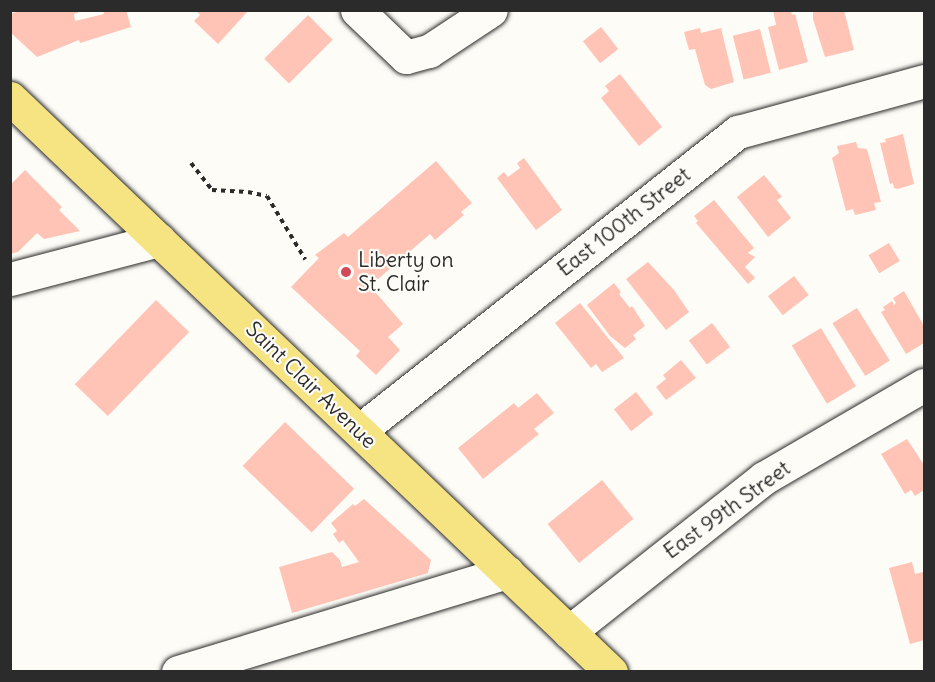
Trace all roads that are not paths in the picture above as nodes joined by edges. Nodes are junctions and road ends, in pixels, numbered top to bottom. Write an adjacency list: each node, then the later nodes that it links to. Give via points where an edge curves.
1 (357, 10): 2 (street, via 406,57 429,51)
2 (491, 10)
3 (924, 81): 8 (street, East 100th Street, via 738,132)
4 (10, 98): 5 (main road, Saint Clair Avenue)
5 (159, 240): 6 (street); 8 (main road, Saint Clair Avenue)
6 (10, 279)
7 (924, 385): 10 (street, East 99th Street, via 764,478)
8 (359, 431): 9 (main road, Saint Clair Avenue)
9 (507, 572): 10 (main road, Saint Clair Avenue); 11 (street)
10 (569, 632): 12 (main road, Saint Clair Avenue)
11 (178, 672)
12 (611, 672)

